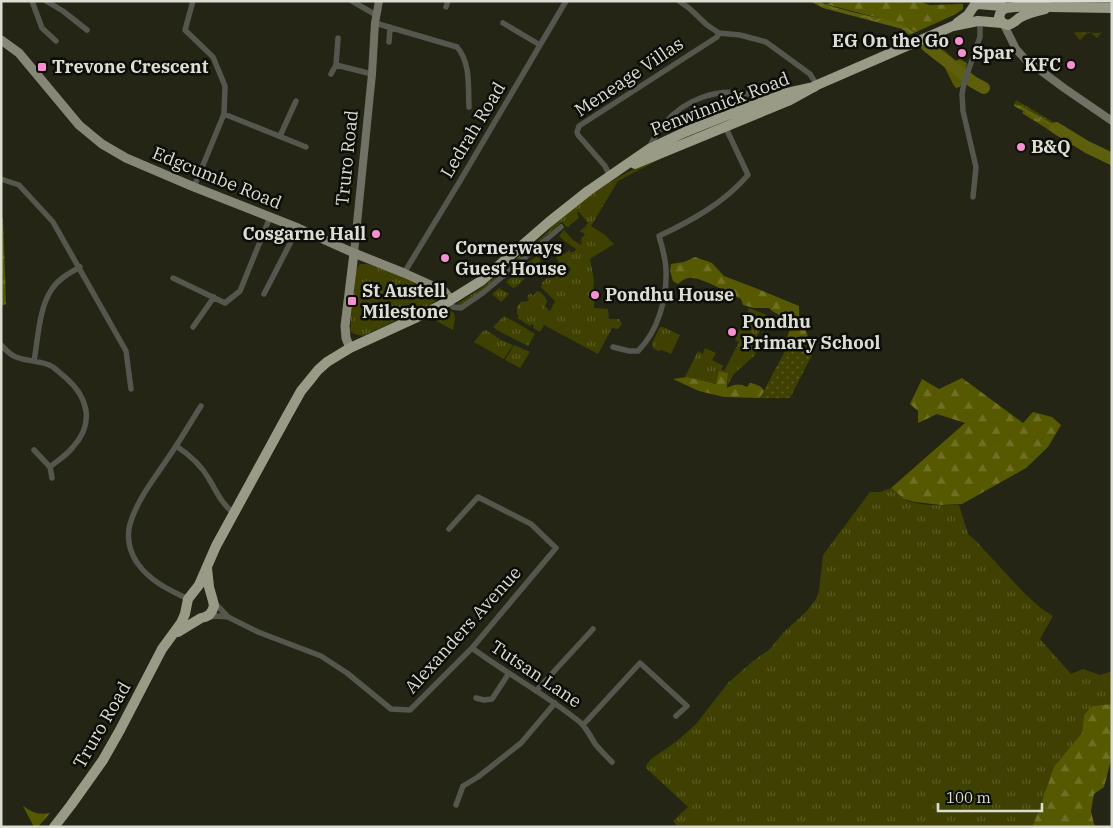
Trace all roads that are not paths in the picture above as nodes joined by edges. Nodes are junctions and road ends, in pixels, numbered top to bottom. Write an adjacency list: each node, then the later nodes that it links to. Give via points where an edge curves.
1 (32, 1): 23 (street, via 42,28)
2 (46, 1): 19 (street, via 63,10)
3 (193, 1): 34 (street, via 185,30 213,57 225,86)
4 (352, 1): 12 (street)
5 (379, 1): 12 (main road, Truro Road)
6 (566, 1): 25 (street, Ledrah Road)
7 (679, 1): 20 (street)
8 (978, 5): 10 (highway); 13 (highway, via 973,17); 13 (highway, via 988,9 989,14); 17 (highway)
9 (1051, 7): 10 (highway); 11 (highway); 14 (highway)
10 (1008, 8): 14 (highway, via 1016,11); 16 (highway, via 999,14)
11 (1112, 8)
12 (376, 19): 18 (street); 29 (main road, Truro Road)
13 (980, 21): 16 (highway); 17 (highway); 43 (street, via 980,37 962,94 976,167)
14 (1016, 21): 16 (highway, via 1008,25); 26 (main road)
15 (503, 23): 25 (street)
16 (1002, 23): 26 (main road)
17 (952, 26): 30 (highway, Penwinnick Road)
18 (390, 28): 24 (street); 33 (street, via 457,47 466,66)
19 (86, 30)
20 (719, 32): 30 (street, via 766,42 810,74); 40 (street, Meneage Villas, via 717,37 579,126 578,135)
21 (338, 38): 27 (street)
22 (1, 40): 42 (main road, Edgcumbe Road, via 18,53 79,125 102,144 126,158)
23 (56, 41)
24 (388, 42)
25 (540, 45): 51 (street, Ledrah Road)
26 (1016, 49): 35 (main road, via 1025,59)
27 (336, 65): 28 (street); 29 (street)
28 (331, 74)
29 (372, 74): 47 (main road, Truro Road)
30 (816, 86): 31 (highway, Penwinnick Road); 36 (highway, Penwinnick Road, via 788,101)
31 (768, 100): 36 (highway, Penwinnick Road); 39 (street, via 734,92 696,99 669,119)
32 (296, 101): 37 (street)
33 (469, 107)
34 (224, 114): 37 (street); 42 (street)
35 (1112, 121)
36 (724, 122): 39 (highway, Penwinnick Road, via 686,132); 40 (highway, Penwinnick Road); 60 (street, via 748,176 712,207 659,236 665,258 666,283 662,308 652,335 638,351)
37 (280, 136): 38 (street)
38 (306, 147)
39 (649, 149): 40 (highway, Penwinnick Road)
40 (613, 174): 48 (highway, Penwinnick Road)
41 (1, 179): 49 (street, via 19,185 53,222)
42 (194, 187): 44 (main road, Edgcumbe Road)
43 (972, 197)
44 (270, 217): 46 (main road, Edgcumbe Road); 54 (street, via 240,290 225,303)
45 (562, 227): 50 (street)
46 (298, 228): 47 (main road, Edgcumbe Road); 53 (street)
47 (354, 253): 51 (main road, Edgcumbe Road); 59 (main road, Truro Road, via 345,326)
48 (503, 262): 50 (street); 55 (highway, Penwinnick Road, via 481,281)
49 (80, 267): 61 (street, via 52,288 43,304); 62 (street, via 126,351)
50 (511, 270): 55 (street, via 462,308 453,307)
51 (404, 273): 55 (main road, Edgcumbe Road, via 444,291)
52 (173, 278): 54 (street)
53 (264, 294)
54 (214, 297): 56 (street)
55 (450, 300): 57 (highway, Penwinnick Road)
56 (193, 327)
57 (374, 336): 59 (highway, Truro Road)
58 (1, 345): 61 (street, via 16,357)
59 (350, 348): 68 (highway, Truro Road, via 327,362 306,386)
60 (614, 348)
61 (34, 361): 66 (street, via 54,368 67,378 85,405 87,420 81,436 73,448)
62 (131, 389)
63 (201, 406): 64 (street)
64 (176, 446): 68 (street, via 194,459 223,504); 72 (street, via 137,507 130,524 129,542 138,564 151,578)
65 (34, 450): 66 (street)
66 (50, 467): 67 (street)
67 (52, 478)
68 (234, 514): 70 (highway, Truro Road)
69 (449, 529): 77 (street, Alexanders Avenue, via 478,497 531,524 556,548)
70 (207, 564): 71 (highway); 72 (highway, Truro Road)
71 (212, 599): 72 (highway, via 206,593 195,592); 73 (street, Alexanders Avenue); 74 (highway, via 212,611)
72 (189, 600): 74 (highway, via 192,615); 76 (highway, Truro Road)
73 (228, 617): 74 (street, Alexanders Avenue); 77 (street, Alexanders Avenue, via 320,656 391,709 410,710)
74 (203, 618): 76 (highway, Truro Road)
75 (593, 630): 79 (street)
76 (173, 636): 86 (highway, Truro Road, via 162,649 103,760)
77 (472, 648): 78 (street, Tutsan Lane)
78 (509, 673): 79 (street, Tutsan Lane); 80 (street, via 492,699)
79 (536, 691): 81 (street, Tutsan Lane)
80 (476, 698)
81 (555, 703): 83 (street, Tutsan Lane); 85 (street, via 521,743 462,786)
82 (676, 716): 83 (street, Tutsan Lane, via 687,706 640,663)
83 (583, 725): 84 (street, Tutsan Lane)
84 (612, 762)
85 (456, 805)
86 (54, 827)

